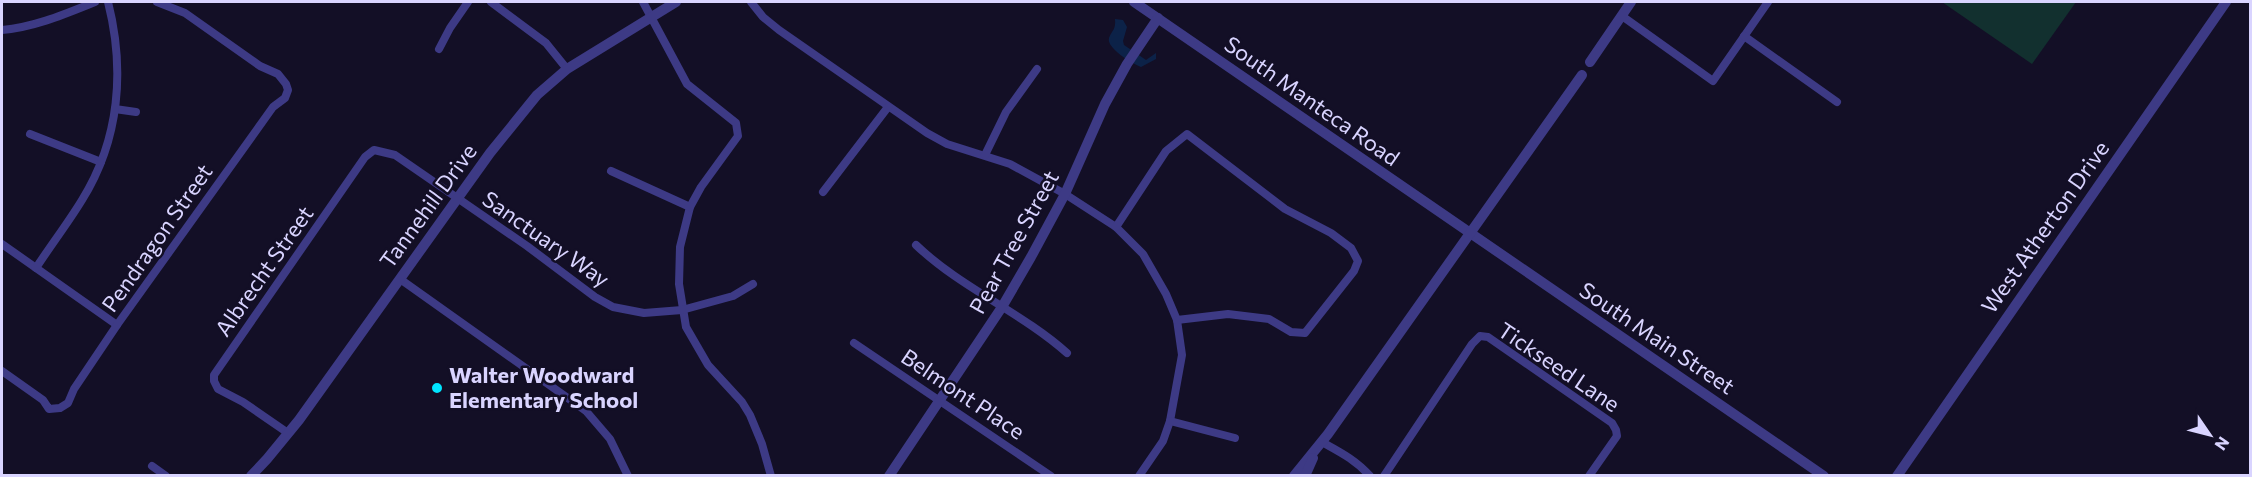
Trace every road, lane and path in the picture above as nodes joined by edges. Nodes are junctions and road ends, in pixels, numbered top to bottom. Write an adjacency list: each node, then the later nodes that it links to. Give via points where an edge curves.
1 (95, 2): 16 (street, via 51,20)
2 (108, 2): 25 (street, via 118,54)
3 (157, 2): 46 (street, Pendragon Street, via 185,13 260,66 278,74 288,90)
4 (468, 2): 18 (street)
5 (491, 2): 20 (street, via 546,43)
6 (643, 2): 13 (street)
7 (676, 2): 13 (street, Tannehill Drive)
8 (751, 2): 24 (street, via 779,30)
9 (1134, 2): 15 (street, South Manteca Road)
10 (1631, 2): 14 (street)
11 (1768, 2): 17 (street)
12 (2226, 2): 69 (street, West Atherton Drive)
13 (651, 16): 20 (street, Tannehill Drive); 35 (street, via 687,84 735,123 738,131 730,150)
14 (1622, 16): 17 (street, via 1713,81); 19 (street)
15 (1158, 18): 33 (street, Pear Tree Street, via 1105,104); 37 (street, South Manteca Road)
16 (2, 30)
17 (1744, 36): 23 (street)
18 (439, 49)
19 (1590, 62): 22 (street)
20 (567, 69): 34 (street, Tannehill Drive, via 537,95 510,127)
21 (1037, 69): 28 (street, via 1006,112)
22 (1582, 75): 37 (street)
23 (1838, 102)
24 (888, 106): 28 (street, via 947,144); 32 (street)
25 (115, 109): 26 (street); 29 (street)
26 (136, 112)
27 (30, 134): 29 (street)
28 (985, 155): 33 (street, via 1011,164)
29 (101, 162): 40 (street, via 82,199)
30 (611, 171): 35 (street)
31 (347, 183): 34 (street, Sanctuary Way, via 365,157 378,150 395,155); 52 (street, Albrecht Street, via 217,369 214,381 218,389)
32 (823, 192)
33 (1065, 194): 36 (street); 43 (street, Pear Tree Street)
34 (458, 199): 41 (street, Tannehill Drive); 44 (street, Sanctuary Way, via 613,307 644,314)
35 (690, 207): 44 (street, via 678,263)
36 (1116, 227): 45 (street, via 1143,254); 45 (street, via 1166,151 1187,134 1285,209 1331,233 1351,248 1358,261 1305,333 1291,332 1269,319 1228,314)
37 (1469, 232): 54 (street); 68 (street, South Main Street)
38 (2, 244): 40 (street)
39 (916, 245): 43 (street, via 938,266)
40 (36, 268): 46 (street)
41 (400, 279): 52 (street, Tannehill Drive); 58 (street, via 586,411 610,439)
42 (753, 284): 44 (street, Sanctuary Way, via 733,296)
43 (1002, 307): 48 (street, via 1036,327); 50 (street, Pear Tree Street)
44 (682, 310): 59 (street, via 686,327 708,365 750,415)
45 (1177, 320): 51 (street, via 1182,355)
46 (117, 324): 49 (street, Pendragon Street, via 68,403 60,408 49,409 43,400)
47 (854, 343): 50 (street, Belmont Place)
48 (1067, 353)
49 (2, 371)
50 (939, 400): 60 (street, Pear Tree Street); 61 (street, Belmont Place)
51 (1170, 421): 53 (street); 62 (street, via 1163,441)
52 (288, 433): 57 (street, Tannehill Drive)
53 (1235, 438)
54 (1322, 442): 63 (street); 64 (street); 65 (street, via 1349,457)
55 (152, 466): 56 (street)
56 (166, 476)
57 (251, 476)
58 (628, 476)
59 (771, 476)
60 (889, 476)
61 (1051, 476)
62 (1139, 476)
63 (1294, 476)
64 (1305, 476)
65 (1370, 476)
66 (1384, 476): 67 (street, Tickseed Lane, via 1480,336 1488,337 1612,423 1617,436)
67 (1589, 476)
68 (1824, 476)
69 (1897, 476)

